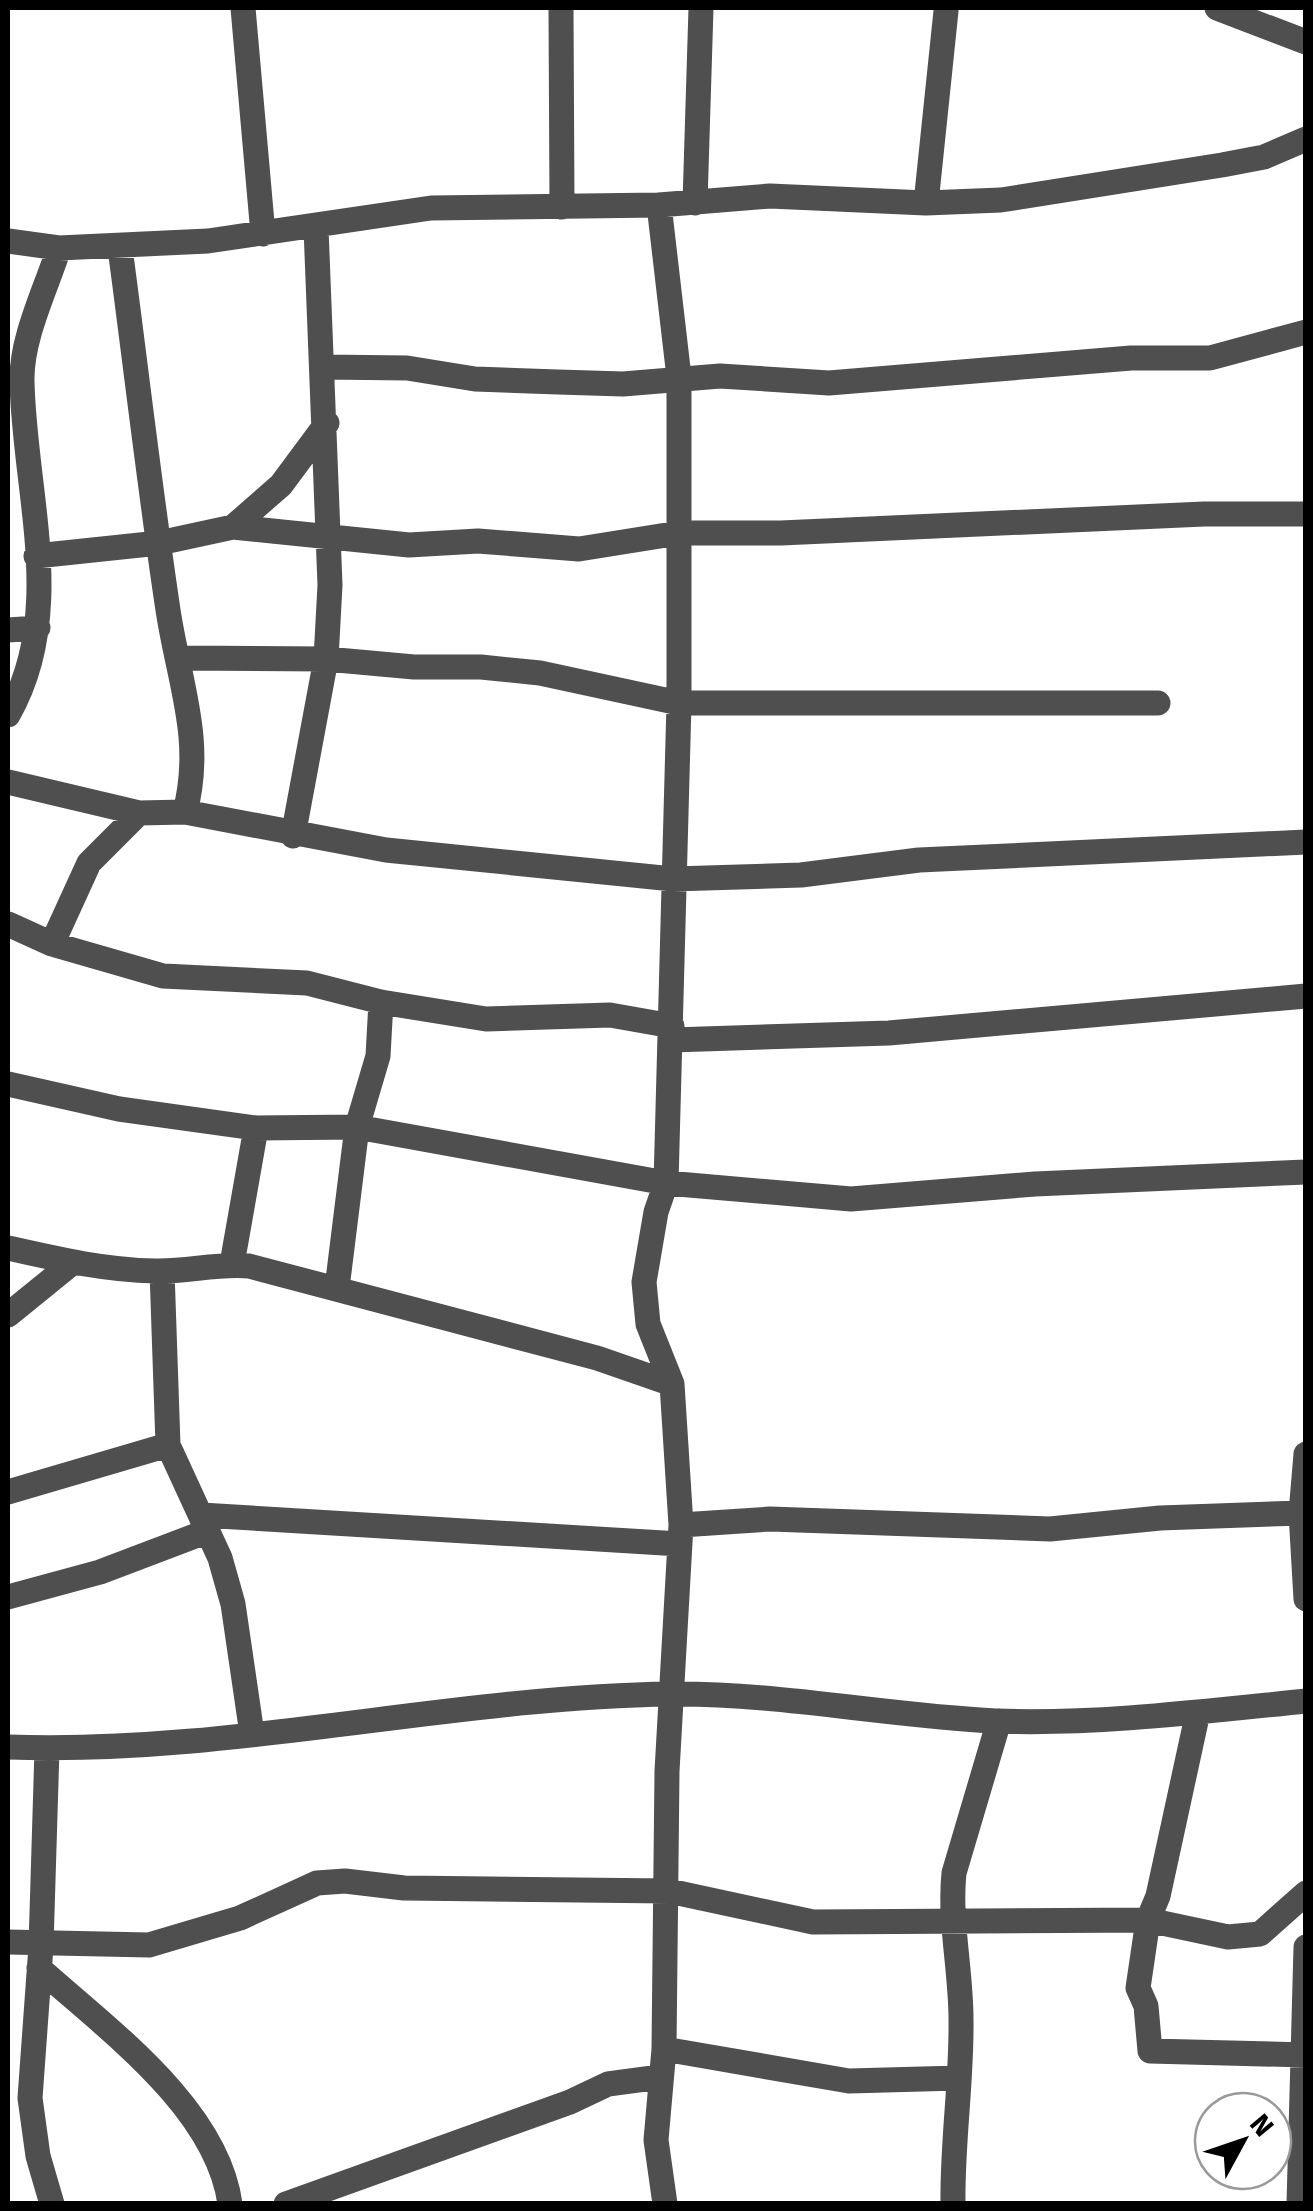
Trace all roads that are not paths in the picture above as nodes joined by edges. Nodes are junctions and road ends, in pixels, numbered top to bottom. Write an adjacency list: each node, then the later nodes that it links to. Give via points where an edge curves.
1 (243, 8): 13 (street)
2 (561, 8): 11 (street)
3 (701, 8): 8 (street)
4 (1218, 8): 6 (street)
5 (946, 11): 9 (street)
6 (1306, 42)
7 (1306, 140): 9 (street, via 1222,166 1002,200)
8 (695, 203): 9 (street, via 770,196); 10 (street)
9 (926, 203)
10 (658, 204): 11 (street); 19 (street)
11 (562, 207): 12 (street, via 432,208)
12 (316, 228): 13 (street); 18 (street)
13 (263, 234): 16 (street)
14 (8, 241): 15 (street)
15 (59, 248): 16 (street); 21 (street, via 22,378)
16 (120, 248): 27 (street)
17 (1306, 332): 19 (street, via 1193,359 1131,358 829,383)
18 (325, 367): 19 (street, via 623,384); 20 (street)
19 (679, 376): 25 (street)
20 (326, 423): 24 (street, via 281,485); 26 (street)
21 (35, 501): 22 (street); 28 (street)
22 (8, 502)
23 (1306, 514): 25 (street)
24 (233, 527): 26 (street); 27 (street)
25 (679, 533): 26 (street, via 579,548 478,541 408,545); 33 (street)
26 (330, 536): 32 (street)
27 (159, 542): 28 (street); 31 (street)
28 (36, 556): 29 (street)
29 (38, 628): 30 (street); 35 (street)
30 (8, 630)
31 (179, 658): 32 (street); 37 (street, via 194,744)
32 (326, 659): 33 (street, via 540,673); 39 (street)
33 (679, 703): 34 (street); 41 (street)
34 (1158, 703)
35 (8, 715)
36 (8, 782): 38 (street)
37 (184, 812): 38 (street); 39 (street)
38 (139, 813): 43 (street, via 89,863)
39 (293, 836): 41 (street)
40 (1306, 842): 41 (street)
41 (673, 878): 46 (street)
42 (8, 924): 43 (street)
43 (52, 944): 45 (street, via 163,976 295,981)
44 (1306, 996): 46 (street, via 889,1033)
45 (381, 1002): 46 (street, via 486,1019 610,1014); 49 (street, via 378,1056)
46 (672, 1033): 51 (street)
47 (8, 1084): 48 (street, via 119,1109)
48 (256, 1128): 49 (street); 54 (street)
49 (357, 1128): 51 (street); 56 (street)
50 (1306, 1172): 51 (street, via 850,1199)
51 (666, 1182): 58 (street, via 644,1282 648,1324)
52 (8, 1248): 53 (street)
53 (72, 1263): 55 (street); 57 (street)
54 (232, 1264): 55 (street); 56 (street)
55 (162, 1271): 59 (street)
56 (337, 1288): 58 (street)
57 (8, 1314)
58 (672, 1384): 64 (street)
59 (168, 1445): 61 (street); 63 (street)
60 (1306, 1454): 62 (street)
61 (8, 1492)
62 (1302, 1514): 64 (street, via 1050,1529 770,1519); 66 (street)
63 (204, 1523): 64 (street); 65 (street, via 100,1572); 71 (street, via 233,1604)
64 (680, 1535): 67 (street)
65 (8, 1597)
66 (1306, 1599)
67 (674, 1694): 70 (street); 71 (street, via 529,1702); 74 (street, via 667,1771)
68 (1306, 1700): 69 (street)
69 (1198, 1712): 70 (street); 77 (street)
70 (999, 1721): 76 (street, via 954,1873)
71 (252, 1734): 73 (street)
72 (8, 1746): 73 (street)
73 (47, 1749): 80 (street)
74 (669, 1892): 76 (street, via 814,1922); 80 (street, via 317,1883 240,1918 149,1945); 81 (street)
75 (1306, 1894): 77 (street, via 1260,1934 1228,1937)
76 (954, 1919): 77 (street); 84 (street)
77 (1148, 1920): 82 (street, via 1138,1988 1150,2052)
78 (8, 1942): 80 (street)
79 (1306, 1947): 82 (street)
80 (40, 1957): 85 (street, via 30,2098); 86 (street, via 192,2118 218,2158)
81 (664, 2049): 83 (street); 84 (street, via 849,2080)
82 (1304, 2055): 90 (street)
83 (660, 2077): 87 (street, via 608,2084); 88 (street, via 656,2140)
84 (959, 2078): 89 (street)
85 (52, 2204)
86 (230, 2204)
87 (286, 2204)
88 (665, 2204)
89 (953, 2204)
90 (1299, 2204)

